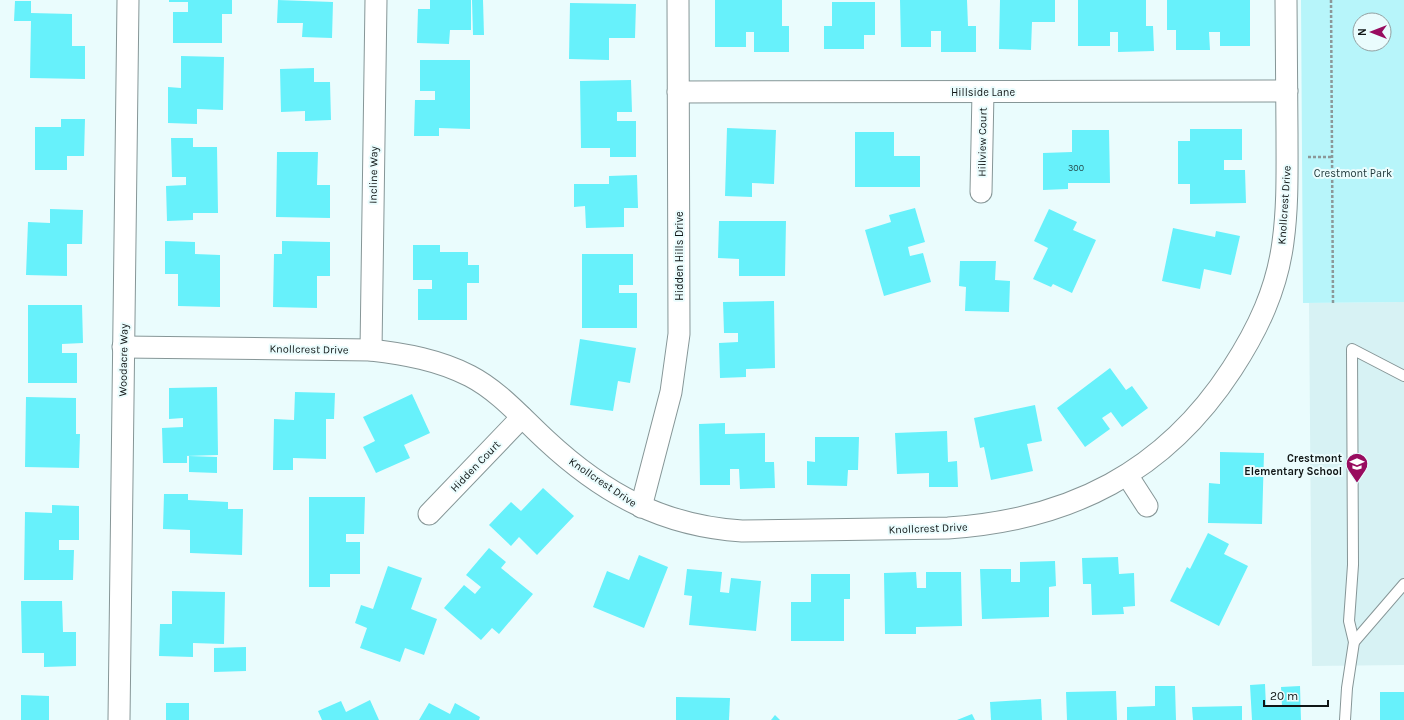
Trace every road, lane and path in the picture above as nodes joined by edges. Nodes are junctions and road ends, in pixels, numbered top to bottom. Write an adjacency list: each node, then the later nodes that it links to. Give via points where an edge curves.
1 (128, 0): 13 (street, Woodacre Way)
2 (376, 0): 14 (street, Incline Way)
3 (678, 0): 7 (street, Hidden Hills Drive)
4 (1286, 0): 6 (street, Knollcrest Drive)
5 (1331, 0): 10 (path)
6 (1287, 91): 8 (street, Hillside Lane); 17 (street, Knollcrest Drive, via 1287,184 1283,243 1270,299 1247,346 1220,388 1186,429 1153,458)
7 (678, 92): 8 (street, Hillside Lane); 19 (street, Hidden Hills Drive, via 679,334 671,392)
8 (983, 92): 11 (street, Hillview Court)
9 (1304, 158): 10 (path)
10 (1332, 158): 12 (path)
11 (981, 192)
12 (1333, 302)
13 (123, 347): 14 (street, Knollcrest Drive); 23 (street, Woodacre Way)
14 (371, 350): 16 (street, Knollcrest Drive, via 438,363 470,376)
15 (1404, 376): 22 (lane, via 1352,349 1353,566 1349,621)
16 (522, 417): 19 (street, Knollcrest Drive, via 576,466); 20 (street, Hidden Court)
17 (1127, 475): 18 (street); 19 (street, Knollcrest Drive, via 1097,493 1062,506 1018,520 982,526 742,531 714,529 678,521)
18 (1147, 506)
19 (641, 507)
20 (428, 514)
21 (1404, 584): 22 (lane)
22 (1354, 642): 24 (lane, via 1346,688)
23 (119, 720)
24 (1345, 720)

